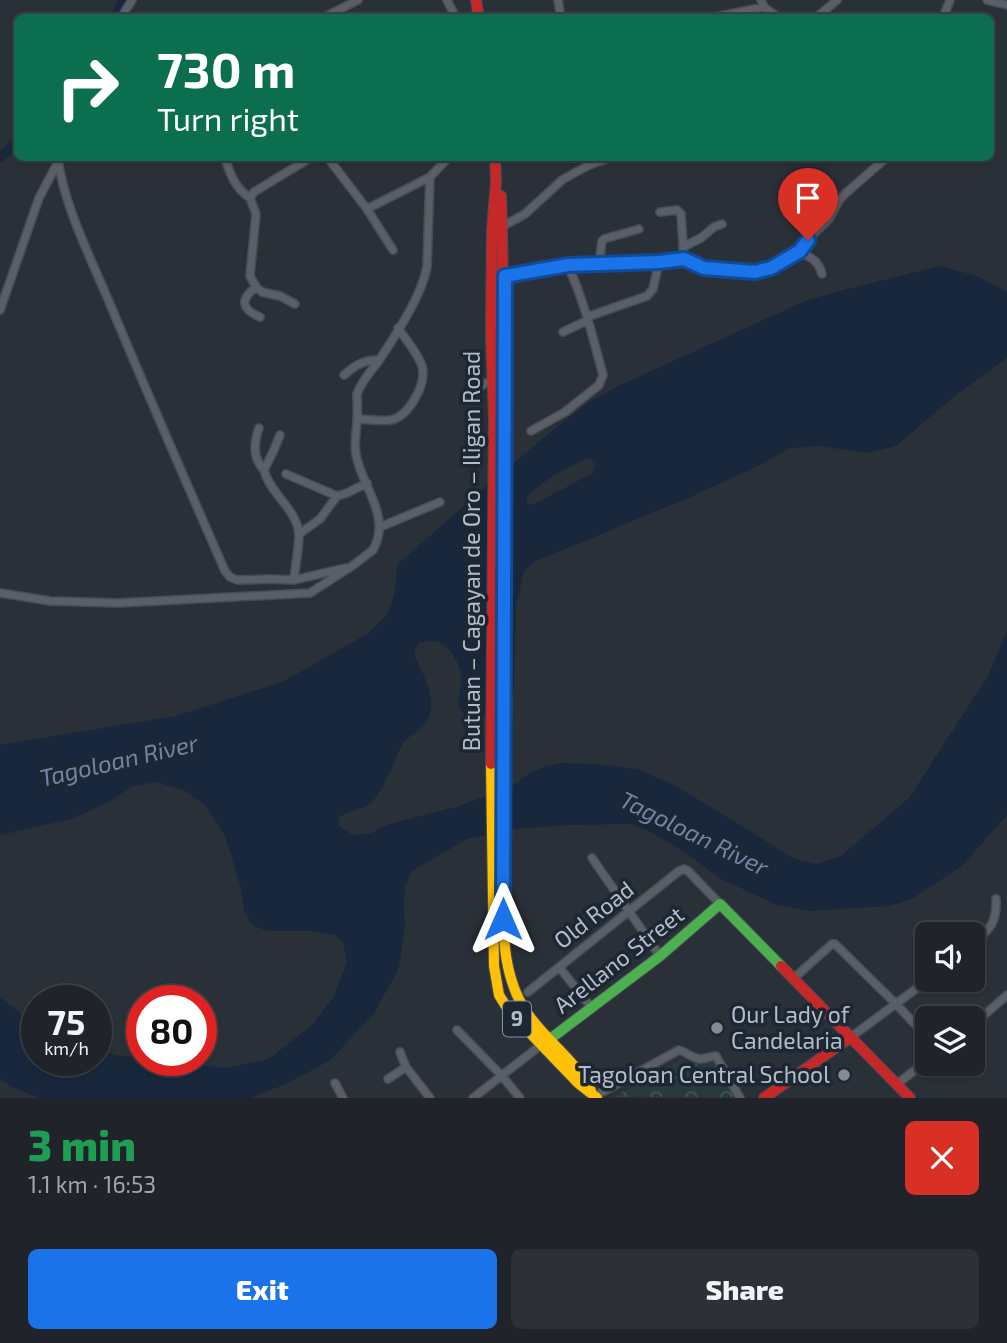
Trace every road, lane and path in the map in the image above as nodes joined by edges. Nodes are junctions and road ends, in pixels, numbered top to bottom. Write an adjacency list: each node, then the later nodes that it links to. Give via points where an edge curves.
1 (358, 0): 6 (street)
2 (836, 0): 8 (street)
3 (987, 0): 5 (street)
4 (763, 4): 7 (street)
5 (1007, 5)
6 (331, 14)
7 (726, 14)
8 (820, 14)
9 (57, 161): 37 (street, via 39,198)
10 (59, 161): 58 (street, via 78,228 225,571 237,580)
11 (226, 161): 20 (street, via 237,187)
12 (305, 161): 20 (street)
13 (330, 161): 21 (street)
14 (445, 161): 18 (street)
15 (495, 161): 19 (main road, Butuan – Cagayan de Oro – Iligan Road / 9)
16 (602, 161): 24 (street, via 562,180 525,214)
17 (883, 161): 28 (street, via 840,199 830,219)
18 (430, 177): 21 (street); 40 (street, via 426,273)
19 (496, 182): 24 (main road, Butuan – Cagayan de Oro – Iligan Road / 9); 44 (main road, Butuan – Cagayan de Oro – Iligan Road / 9)
20 (250, 198): 35 (street, via 256,214 250,276)
21 (367, 209): 27 (street)
22 (660, 212): 26 (street, via 677,210 681,214)
23 (722, 224): 26 (street)
24 (503, 226): 34 (main road, Butuan – Cagayan de Oro – Iligan Road / 9)
25 (639, 229): 32 (street, via 604,239)
26 (683, 247): 29 (street)
27 (393, 250)
28 (800, 251): 29 (street, via 755,272 704,268); 33 (street, via 820,265)
29 (684, 259): 30 (street)
30 (659, 262): 32 (street); 39 (street, via 647,296)
31 (568, 265): 32 (street); 34 (street); 39 (street)
32 (599, 265)
33 (822, 274)
34 (505, 276): 64 (main road, Butuan – Cagayan de Oro – Iligan Road / 9)
35 (256, 286): 36 (street); 38 (street, via 244,301 252,314)
36 (295, 304)
37 (0, 310)
38 (260, 317)
39 (587, 319): 41 (street); 48 (street, via 603,375 599,385 565,412)
40 (398, 328): 42 (street); 46 (street, via 421,365 419,393 396,419)
41 (563, 332)
42 (379, 360): 43 (street, via 360,362); 46 (street, via 359,388)
43 (344, 375)
44 (492, 380): 45 (street); 64 (main road, Butuan – Cagayan de Oro – Iligan Road / 9, via 491,723)
45 (468, 393)
46 (357, 419): 52 (street, via 355,452)
47 (259, 428): 50 (street, via 255,455)
48 (531, 430)
49 (279, 435): 50 (street)
50 (264, 470): 56 (street)
51 (286, 474): 53 (street)
52 (367, 483): 53 (street); 55 (street)
53 (337, 496): 56 (street, via 320,519)
54 (440, 502): 55 (street)
55 (380, 527): 57 (street, via 373,550)
56 (299, 534): 58 (street)
57 (352, 566): 58 (street); 59 (street, via 310,593 118,603 50,601)
58 (294, 580)
59 (0, 593)
60 (592, 858): 63 (street)
61 (996, 899): 65 (street, via 996,915)
62 (720, 904): 63 (street, Old Road, via 684,869); 66 (main road, Arellano Street); 68 (main road)
63 (629, 912): 66 (street); 67 (street, Old Road)
64 (498, 920): 78 (main road, 9, via 514,990); 78 (main road, 9, via 494,967 499,995 509,1011)
65 (985, 932)
66 (660, 956): 73 (main road, Arellano Street)
67 (559, 967): 70 (street, Old Road); 73 (street)
68 (794, 978): 72 (street, via 835,944); 77 (main road)
69 (915, 990): 72 (street)
70 (528, 992)
71 (1007, 995): 74 (street)
72 (896, 1004): 75 (street); 77 (street)
73 (591, 1007): 78 (main road, Arellano Street)
74 (985, 1014)
75 (915, 1024)
76 (457, 1030): 82 (street)
77 (850, 1037): 85 (main road); 92 (main road)
78 (545, 1042): 82 (street); 86 (main road, 9)
79 (400, 1052): 80 (street)
80 (406, 1067): 83 (street); 88 (street)
81 (915, 1070): 85 (street)
82 (502, 1076): 89 (street); 90 (street)
83 (388, 1079)
84 (335, 1083): 87 (street)
85 (897, 1084): 93 (main road)
86 (593, 1096): 91 (street, via 682,1050 695,1058 716,1056)
87 (342, 1098)
88 (430, 1098)
89 (473, 1098)
90 (520, 1098)
91 (740, 1098)
92 (764, 1098)
93 (910, 1098)

